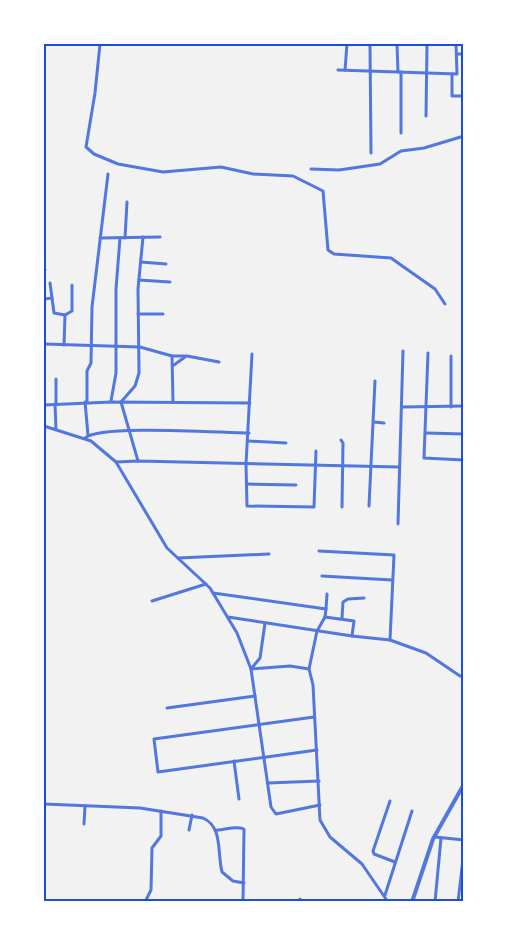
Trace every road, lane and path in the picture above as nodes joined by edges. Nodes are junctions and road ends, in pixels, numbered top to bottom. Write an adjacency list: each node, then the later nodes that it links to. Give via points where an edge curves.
1 (100, 44): 37 (street, via 86,147 94,154 118,164 163,171 221,167 305,180 323,191 328,250 334,254 391,258 435,289)
2 (347, 44): 10 (street)
3 (370, 44): 11 (street)
4 (398, 44): 12 (street)
5 (427, 44): 13 (street)
6 (456, 44): 7 (street)
7 (457, 54): 8 (street); 15 (street)
8 (464, 54)
9 (338, 70): 10 (street)
10 (345, 70): 11 (street)
11 (369, 71): 12 (street); 21 (street)
12 (400, 72): 13 (street); 19 (street)
13 (426, 73): 14 (street); 18 (street)
14 (452, 74): 15 (street); 17 (street, via 452,96)
15 (457, 74): 16 (street)
16 (464, 74)
17 (464, 96)
18 (426, 116)
19 (401, 133)
20 (464, 136): 22 (street, via 401,151 380,164 339,170)
21 (371, 153)
22 (311, 169)
23 (108, 174): 27 (street)
24 (127, 202): 28 (street)
25 (143, 237): 26 (street); 28 (street); 29 (street)
26 (160, 237)
27 (100, 238): 28 (street); 43 (street)
28 (123, 238): 44 (street, via 116,289)
29 (140, 262): 30 (street); 31 (street)
30 (166, 264)
31 (139, 280): 32 (street); 40 (street)
32 (170, 282)
33 (50, 283): 35 (street)
34 (72, 285): 39 (street, via 72,311)
35 (52, 298): 36 (street); 39 (street, via 54,313)
36 (44, 299)
37 (445, 304)
38 (163, 314): 40 (street)
39 (65, 315): 42 (street)
40 (138, 315): 45 (street)
41 (44, 344): 42 (street)
42 (64, 345): 43 (street)
43 (92, 345): 44 (street); 56 (street)
44 (117, 347): 45 (street); 57 (street)
45 (140, 347): 49 (street); 58 (street, via 135,386)
46 (403, 351): 65 (street)
47 (428, 353): 63 (street)
48 (252, 354): 60 (street)
49 (172, 356): 50 (street); 53 (street)
50 (187, 356): 52 (street); 53 (street)
51 (452, 356): 66 (street)
52 (219, 362)
53 (172, 366): 59 (street)
54 (56, 379): 61 (street)
55 (375, 381): 67 (street)
56 (86, 402): 57 (street); 61 (street); 75 (street)
57 (111, 402): 58 (street)
58 (121, 402): 59 (street); 71 (street)
59 (173, 402): 60 (street)
60 (250, 403): 72 (street)
61 (56, 404): 62 (street); 70 (street)
62 (44, 405)
63 (427, 406): 65 (street); 66 (street); 73 (street)
64 (464, 406): 66 (street)
65 (402, 407): 87 (street)
66 (451, 407)
67 (374, 422): 68 (street); 86 (street)
68 (384, 423)
69 (44, 426): 70 (street)
70 (56, 430): 75 (street)
71 (129, 430): 72 (street); 75 (street); 81 (street)
72 (249, 433): 77 (street)
73 (426, 433): 74 (street); 80 (street, via 424,458)
74 (464, 434)
75 (86, 436): 82 (street)
76 (340, 440): 85 (street)
77 (249, 441): 78 (street); 83 (street)
78 (286, 443)
79 (316, 451): 84 (street)
80 (464, 460)
81 (138, 461): 82 (street); 83 (street)
82 (116, 462): 95 (street)
83 (246, 464): 84 (street); 88 (street)
84 (315, 465): 85 (street); 88 (street, via 314,507 247,506)
85 (342, 466): 86 (street); 91 (street)
86 (372, 466): 87 (street); 90 (street)
87 (399, 467): 92 (street)
88 (247, 484): 89 (street)
89 (296, 485)
90 (369, 506)
91 (342, 507)
92 (398, 524)
93 (319, 551): 97 (street, via 394,555)
94 (268, 554): 95 (street)
95 (176, 558): 98 (street)
96 (322, 576): 97 (street)
97 (392, 580): 110 (street)
98 (206, 584): 99 (street); 102 (street)
99 (213, 593): 103 (street); 105 (street)
100 (327, 594): 103 (street)
101 (364, 598): 106 (street, via 343,602)
102 (152, 601)
103 (326, 609): 104 (street)
104 (325, 616): 106 (street); 108 (street)
105 (228, 617): 107 (street); 111 (street)
106 (342, 618): 109 (street, via 354,621)
107 (266, 623): 108 (street); 111 (street, via 260,658)
108 (318, 631): 109 (street); 112 (street)
109 (352, 636): 110 (street)
110 (390, 640): 113 (street, via 426,653)
111 (251, 669): 112 (street); 114 (street)
112 (309, 669): 116 (street)
113 (464, 676)
114 (255, 696): 115 (street); 117 (street)
115 (166, 708)
116 (315, 717): 117 (street); 118 (street)
117 (259, 725): 119 (street); 120 (street, via 154,740 158,772)
118 (318, 750): 119 (street); 121 (street)
119 (264, 756): 120 (street); 122 (street)
120 (234, 761): 124 (street)
121 (319, 781): 122 (street); 127 (street)
122 (268, 783): 127 (street, via 271,807 276,814)
123 (464, 784): 135 (street)
124 (239, 799)
125 (390, 801): 139 (street, via 373,851)
126 (44, 804): 128 (street)
127 (320, 805): 141 (street, via 320,820 330,837 362,864)
128 (85, 806): 129 (street); 132 (street)
129 (161, 811): 131 (street); 142 (street, via 161,836 152,848 151,890)
130 (412, 811): 139 (street)
131 (192, 815): 133 (street); 134 (street, via 211,822)
132 (84, 824)
133 (189, 830)
134 (216, 830): 140 (street, via 222,872 233,881); 140 (street, via 243,829)
135 (435, 837): 136 (street); 145 (street)
136 (441, 838): 137 (street); 146 (street)
137 (464, 840)
138 (464, 851): 147 (street)
139 (394, 862): 141 (street)
140 (244, 883): 143 (street)
141 (384, 896): 144 (street)
142 (145, 902)
143 (243, 902)
144 (388, 902)
145 (412, 902)
146 (435, 902)
147 (458, 902)

